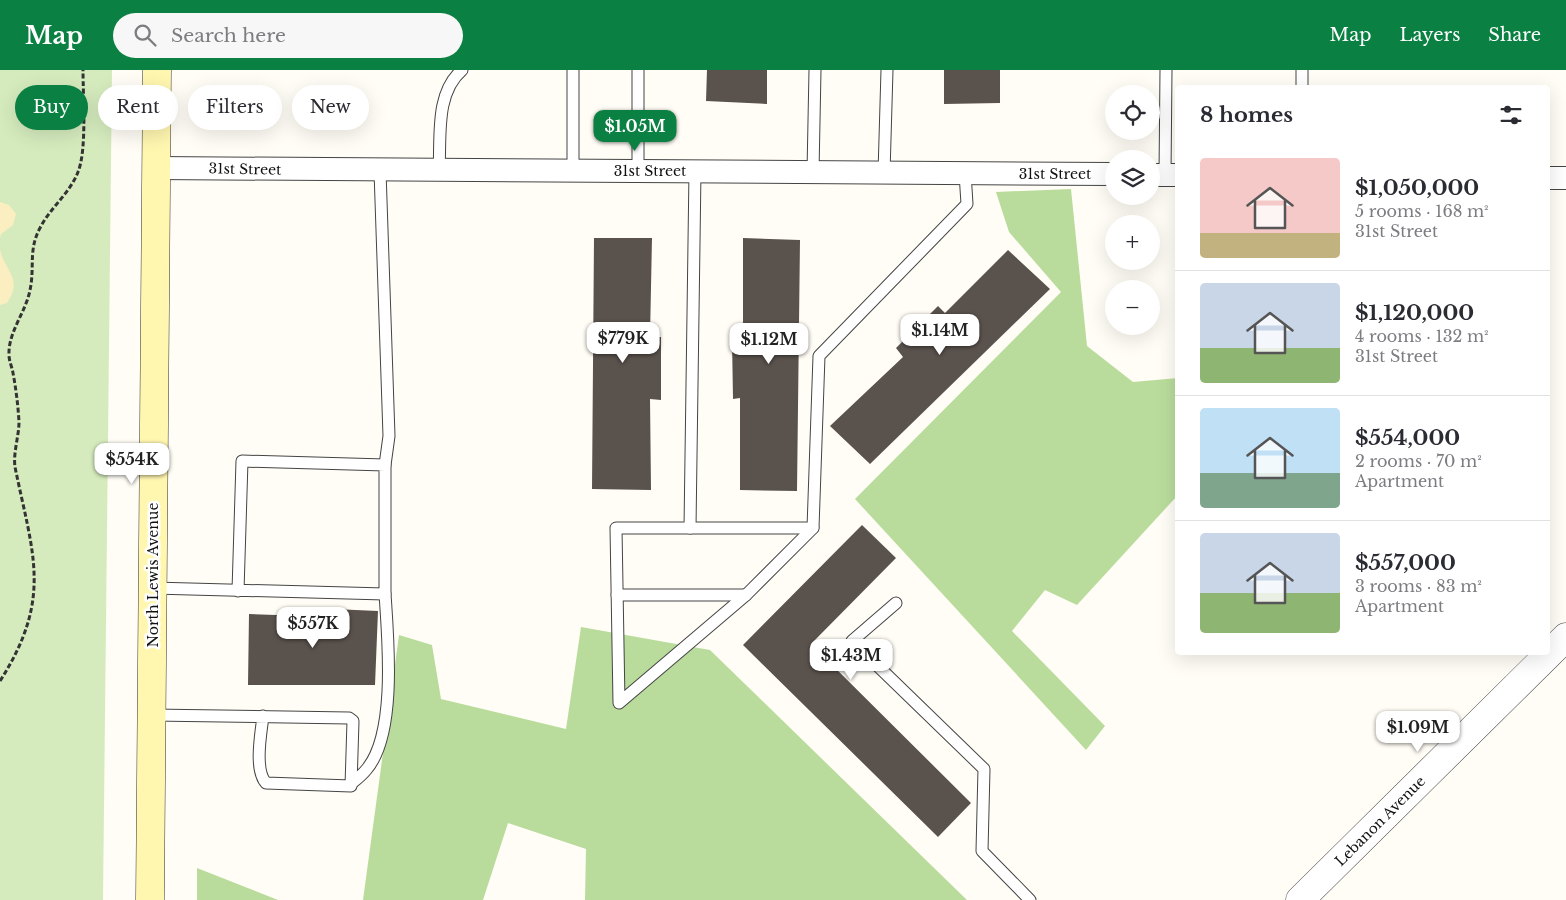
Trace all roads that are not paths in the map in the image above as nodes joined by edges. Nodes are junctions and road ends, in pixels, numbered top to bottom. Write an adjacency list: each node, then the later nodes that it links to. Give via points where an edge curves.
1 (157, 70): 10 (main road, North Lewis Avenue)
2 (462, 70): 12 (lane, via 447,88 443,105)
3 (573, 70): 13 (lane)
4 (638, 70): 14 (lane)
5 (815, 70): 16 (lane)
6 (888, 70): 17 (lane)
7 (1166, 70): 20 (lane)
8 (1302, 70): 9 (lane)
9 (1302, 85)
10 (156, 168): 11 (street, 31st Street); 26 (main road, North Lewis Avenue)
11 (380, 170): 12 (street, 31st Street); 23 (lane, via 389,436)
12 (439, 170): 13 (street, 31st Street)
13 (573, 170): 14 (street, 31st Street)
14 (638, 171): 15 (street, 31st Street)
15 (695, 171): 16 (street, 31st Street); 24 (lane)
16 (813, 172): 17 (street, 31st Street)
17 (884, 173): 18 (street, 31st Street)
18 (965, 174): 19 (street, 31st Street); 25 (lane, via 967,204 819,356)
19 (1105, 174)
20 (1164, 175)
21 (1550, 178): 22 (street)
22 (1566, 178)
23 (385, 465): 27 (lane, via 242,461); 28 (lane)
24 (690, 528): 25 (lane); 29 (lane, via 616,528)
25 (812, 528): 30 (lane)
26 (153, 588): 27 (lane); 35 (main road, North Lewis Avenue)
27 (238, 590): 28 (lane)
28 (385, 594): 37 (lane, via 388,695 383,732 367,770)
29 (617, 595): 30 (lane); 30 (lane, via 618,703)
30 (746, 595)
31 (896, 603): 39 (lane, via 852,641 984,769 982,851)
32 (1566, 637): 33 (street, Lebanon Avenue)
33 (1550, 653)
34 (1548, 655): 40 (street, Lebanon Avenue)
35 (152, 716): 36 (lane); 38 (main road, North Lewis Avenue)
36 (263, 716): 37 (lane, via 349,718 353,721); 37 (lane, via 259,768 262,779 266,782 347,787)
37 (352, 783)
38 (150, 900)
39 (1030, 900)
40 (1300, 900)

